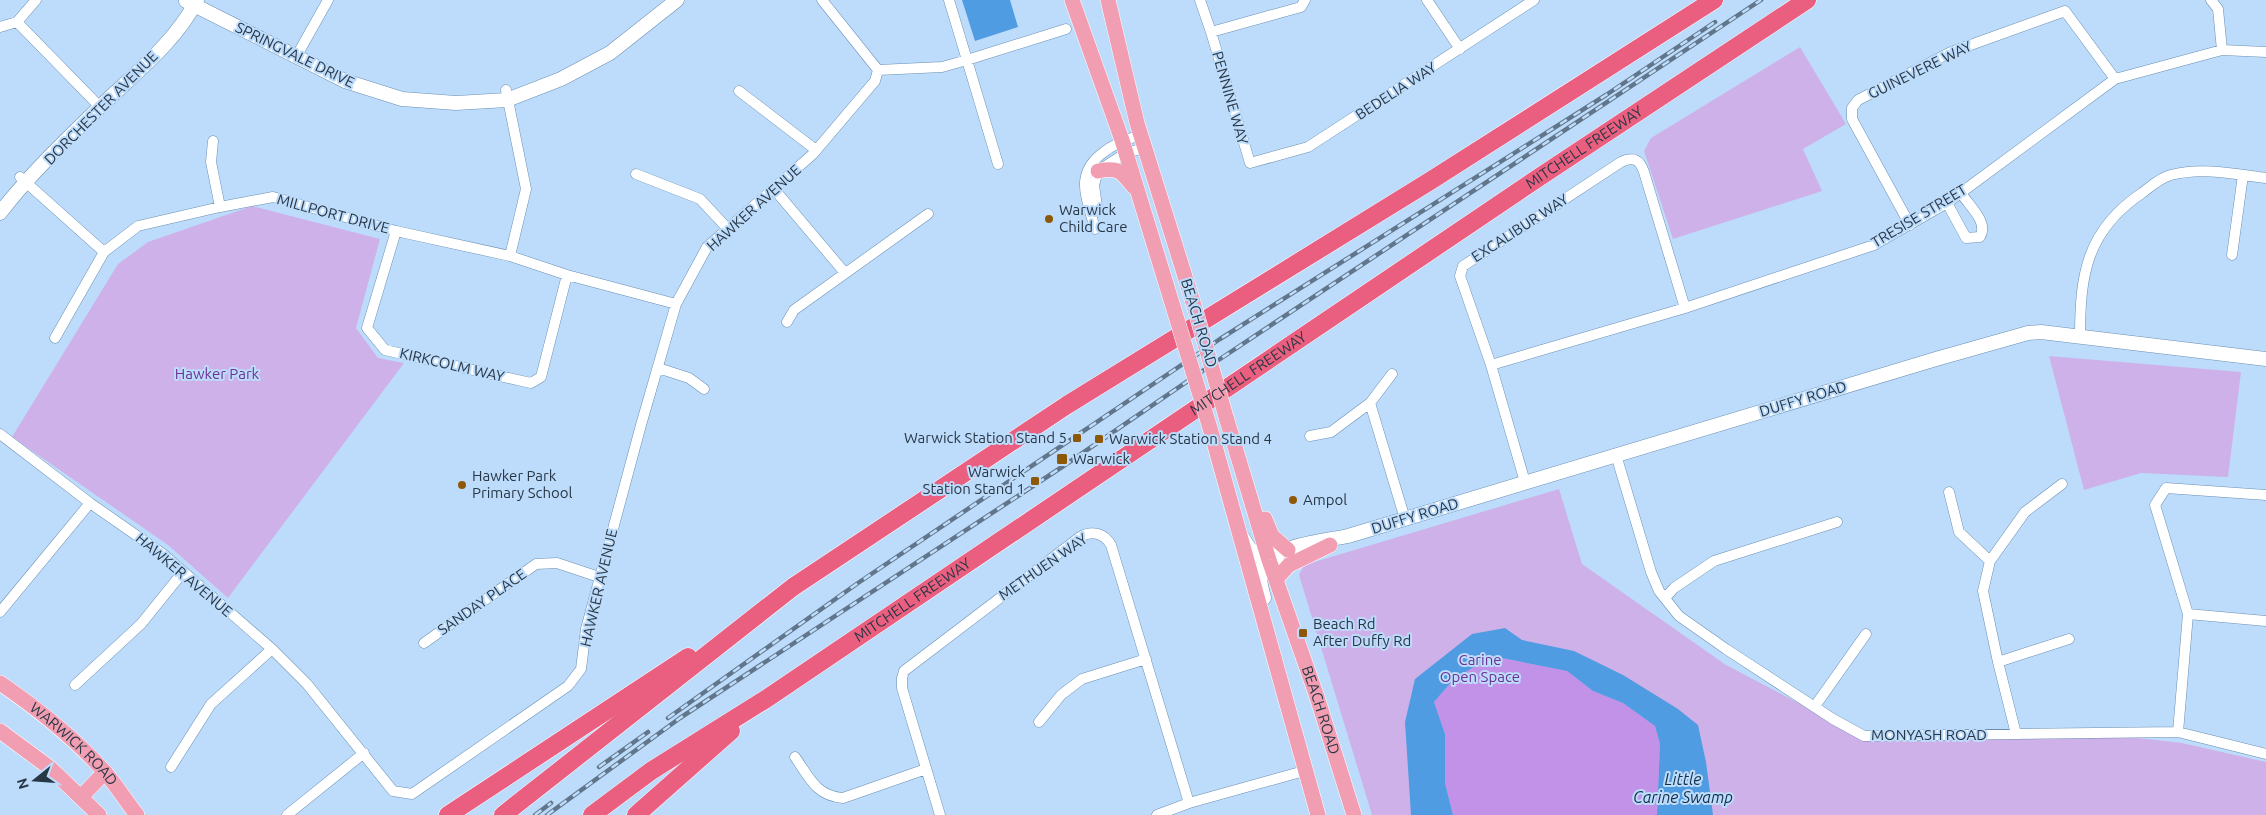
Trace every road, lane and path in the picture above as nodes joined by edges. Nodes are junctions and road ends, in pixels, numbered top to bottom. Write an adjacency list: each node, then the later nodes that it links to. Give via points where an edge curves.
1 (36, 0): 17 (street)
2 (328, 0): 24 (street)
3 (665, 0): 29 (main road, SPRINGVALE DRIVE, via 592,55)
4 (677, 0): 29 (main road, SPRINGVALE DRIVE, via 630,39 595,62 561,79)
5 (822, 0): 26 (street)
6 (949, 0): 25 (street)
7 (1072, 0): 33 (main road, BEACH ROAD)
8 (1108, 0): 32 (main road, BEACH ROAD)
9 (1200, 0): 20 (street, PENNINE WAY)
10 (1305, 0): 20 (street, PENNINE WAY, via 1301,7)
11 (1427, 0): 21 (street)
12 (1534, 0): 21 (street, BEDELIA WAY)
13 (1714, 0): 91 (highway, via 1430,181 1067,405)
14 (1807, 0): 105 (highway, MITCHELL FREEWAY)
15 (2211, 0): 22 (street, via 2218,9)
16 (193, 1): 24 (main road, SPRINGVALE DRIVE); 30 (main road, DORCHESTER AVENUE, via 162,49)
17 (17, 22): 18 (street); 30 (street)
18 (0, 27)
19 (1066, 29): 25 (street)
20 (1211, 32): 35 (street, PENNINE WAY)
21 (1460, 49): 35 (street, BEDELIA WAY, via 1308,147)
22 (2222, 50): 23 (street, TRESISE STREET); 27 (street, TRESISE STREET)
23 (2266, 52)
24 (298, 54): 29 (main road, SPRINGVALE DRIVE, via 345,81 402,99 456,103)
25 (967, 60): 26 (street, via 942,68); 36 (street)
26 (878, 70): 34 (street, HAWKER AVENUE, via 876,81)
27 (2115, 79): 44 (street, TRESISE STREET); 51 (street, GUINEVERE WAY, via 2065,12 1951,52 1858,100 1852,108 1852,119)
28 (739, 91): 34 (street)
29 (506, 95): 57 (street, via 526,189)
30 (98, 104): 41 (main road, DORCHESTER AVENUE)
31 (213, 141): 47 (street, via 211,162)
32 (1143, 142): 33 (street); 73 (main road, BEACH ROAD, bridge)
33 (1124, 147): 37 (street); 43 (main road, BEACH ROAD); 53 (street, via 1109,147 1086,170 1086,194)
34 (816, 150): 42 (street, HAWKER AVENUE)
35 (1250, 163)
36 (998, 164)
37 (1098, 171): 43 (main road, via 1111,168 1120,171); 48 (street, via 1094,185)
38 (636, 174): 52 (street, via 700,199)
39 (2243, 175): 40 (street); 56 (street); 63 (street, via 2218,171 2169,175 2119,211 2099,238 2085,266)
40 (2266, 178)
41 (23, 180): 45 (main road, DORCHESTER AVENUE); 49 (main road, DORCHESTER AVENUE); 55 (street)
42 (774, 189): 52 (street, HAWKER AVENUE); 58 (street)
43 (1139, 193): 82 (main road, BEACH ROAD, bridge)
44 (1961, 193): 46 (street, TRESISE STREET); 46 (street, via 1981,220 1983,231 1980,237 1966,238)
45 (0, 201)
46 (1947, 203): 51 (street, TRESISE STREET)
47 (220, 207): 54 (street, MILLPORT DRIVE, via 273,197); 55 (street, MILLPORT DRIVE, via 138,226)
48 (1097, 207)
49 (0, 213)
50 (928, 214): 58 (street)
51 (1910, 224): 61 (street, TRESISE STREET, via 1874,245)
52 (728, 229): 60 (street, HAWKER AVENUE, via 707,247)
53 (1095, 229)
54 (396, 231): 57 (street, MILLPORT DRIVE); 59 (street, KIRKCOLM WAY, via 367,328 385,350 531,383 541,377)
55 (104, 252): 64 (street)
56 (2232, 255)
57 (510, 256): 59 (street, MILLPORT DRIVE)
58 (845, 274): 62 (street, via 794,310)
59 (567, 275): 60 (street, MILLPORT DRIVE)
60 (676, 304): 67 (street, HAWKER AVENUE)
61 (1685, 308): 66 (street, TRESISE STREET); 66 (street, EXCALIBUR WAY, via 1642,164 1635,159 1624,160 1461,269 1460,276)
62 (787, 322)
63 (2080, 336): 65 (main road, DUFFY ROAD); 74 (main road, DUFFY ROAD, via 2041,332 2006,338)
64 (55, 338)
65 (2266, 359)
66 (1490, 365): 75 (street, EXCALIBUR WAY)
67 (658, 368): 69 (street, via 689,378); 89 (street, HAWKER AVENUE)
68 (1392, 374): 70 (street)
69 (704, 389)
70 (1370, 404): 72 (street, via 1331,432); 80 (street)
71 (0, 434): 79 (street, HAWKER AVENUE)
72 (1310, 436)
73 (1237, 451): 85 (main road, via 1272,536); 86 (main road, BEACH ROAD)
74 (1616, 455): 75 (main road, DUFFY ROAD); 92 (street, MONYASH ROAD, via 1651,572 1658,591)
75 (1525, 482): 80 (main road, DUFFY ROAD)
76 (2062, 484): 87 (street, via 2025,512)
77 (1949, 492): 87 (street, via 1959,532)
78 (2266, 495): 94 (street, via 2166,488 2155,505)
79 (90, 503): 88 (street, HAWKER AVENUE, via 163,554); 93 (street)
80 (1405, 519): 83 (main road, DUFFY ROAD)
81 (1837, 522): 92 (street, via 1714,561 1674,588)
82 (1238, 527): 86 (main road, via 1248,549); 102 (main road, BEACH ROAD)
83 (1348, 536): 84 (main road, DUFFY ROAD); 85 (main road, DUFFY ROAD)
84 (1330, 545): 86 (main road, DUFFY ROAD, via 1280,560); 90 (main road, via 1289,565)
85 (1288, 550): 86 (main road, DUFFY ROAD)
86 (1269, 560): 90 (main road, BEACH ROAD); 102 (main road, via 1262,566 1260,582 1277,646)
87 (1990, 561): 101 (street, via 1983,591)
88 (183, 572): 99 (street, HAWKER AVENUE); 104 (street, via 141,624)
89 (599, 577): 98 (street, SANDAY PLACE, via 557,563 536,564); 111 (street, HAWKER AVENUE, via 586,630 581,669 568,686 412,794 393,791)
90 (1276, 579): 130 (main road, BEACH ROAD)
91 (793, 587): 123 (highway); 124 (highway)
92 (1665, 598): 106 (street, MONYASH ROAD, via 1679,616)
93 (0, 612)
94 (2188, 614): 95 (street); 109 (street)
95 (2266, 621)
96 (1866, 634): 106 (street)
97 (2069, 639): 101 (street)
98 (424, 643)
99 (272, 649): 111 (street, HAWKER AVENUE, via 307,684); 114 (street, via 211,704)
100 (1146, 659): 107 (street, via 1082,680 1061,695); 115 (street, METHUEN WAY, via 1111,545 1099,534 1084,534 904,671 902,688); 119 (street, METHUEN WAY)
101 (1998, 662): 110 (street)
102 (1278, 674): 116 (main road, BEACH ROAD)
103 (0, 683): 117 (main road, WARWICK ROAD, via 54,723)
104 (75, 685)
105 (766, 699): 125 (highway, MITCHELL FREEWAY, via 652,771); 126 (highway)
106 (1815, 706): 110 (street, MONYASH ROAD, via 1864,736)
107 (1039, 722)
108 (0, 731): 118 (main road, WARWICK ROAD)
109 (2178, 732): 110 (street, MONYASH ROAD); 112 (street, MONYASH ROAD)
110 (2016, 734)
111 (364, 753): 122 (street)
112 (2266, 754)
113 (795, 757): 115 (street, via 819,791 831,797 843,798)
114 (171, 768)
115 (926, 769): 127 (street, METHUEN WAY)
116 (1304, 771): 119 (street); 129 (main road, BEACH ROAD)
117 (105, 772): 118 (main road); 121 (main road, WARWICK ROAD)
118 (81, 796): 120 (main road, WARWICK ROAD)
119 (1189, 803): 128 (street)
120 (99, 815)
121 (136, 815)
122 (286, 815)
123 (448, 815)
124 (503, 815)
125 (592, 815)
126 (636, 815)
127 (940, 815)
128 (1157, 815)
129 (1318, 815)
130 (1354, 815)

